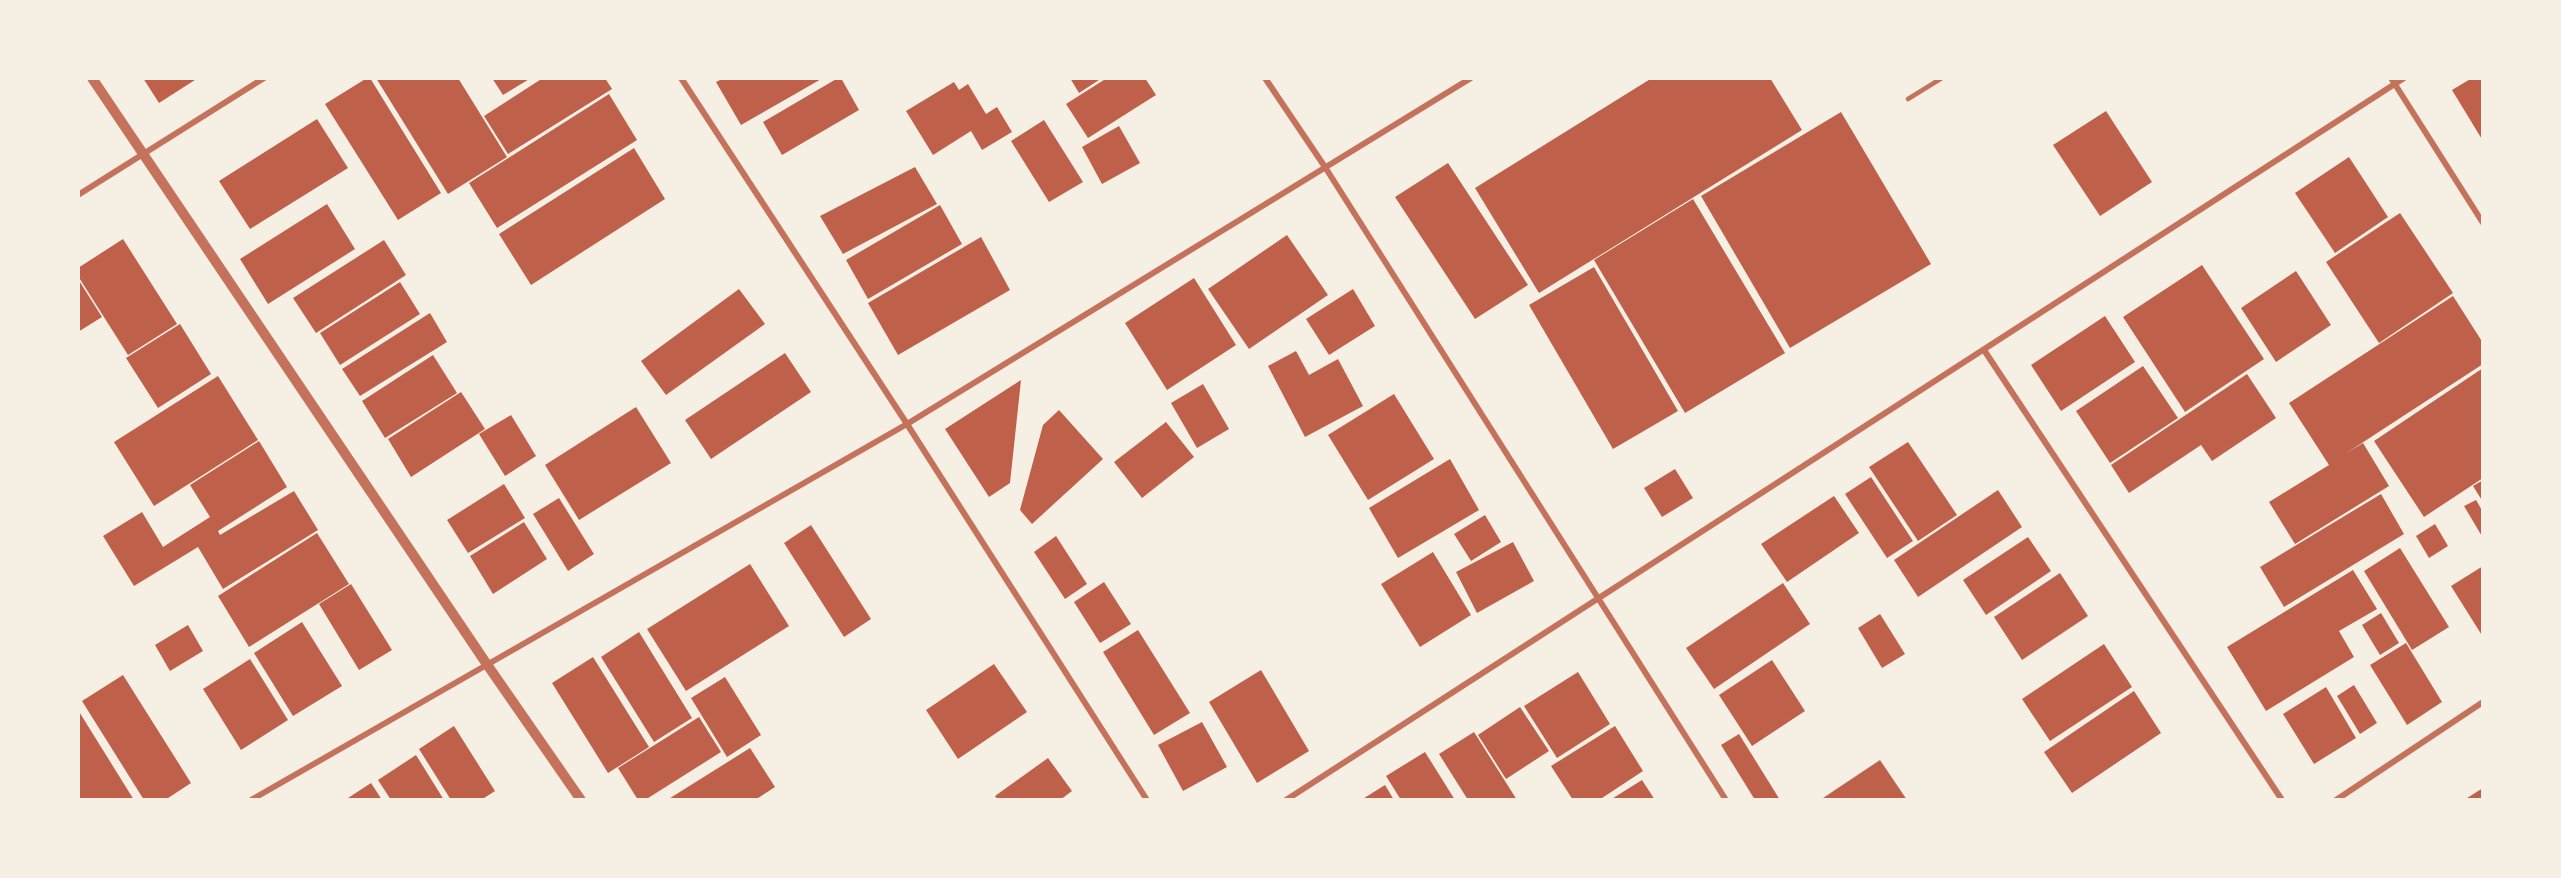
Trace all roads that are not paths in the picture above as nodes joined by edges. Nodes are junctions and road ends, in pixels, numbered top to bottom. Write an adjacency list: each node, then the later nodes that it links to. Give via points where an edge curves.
1 (92, 78): 10 (street)
2 (264, 78): 10 (street)
3 (681, 78): 15 (street)
4 (1265, 78): 11 (street)
5 (1471, 78): 11 (street)
6 (1942, 78): 9 (lane)
7 (2404, 78): 8 (street)
8 (2393, 81): 13 (street); 14 (street)
9 (1908, 99)
10 (144, 154): 12 (street); 17 (street)
11 (1325, 167): 15 (street); 16 (street)
12 (78, 195)
13 (2483, 223)
14 (1984, 350): 16 (street); 24 (street)
15 (907, 424): 17 (street); 21 (street)
16 (1598, 598): 22 (street); 23 (street)
17 (486, 663): 19 (street); 20 (street)
18 (2483, 702): 25 (street)
19 (251, 800)
20 (581, 800)
21 (1147, 800)
22 (1286, 800)
23 (1726, 800)
24 (2282, 800)
25 (2336, 800)

